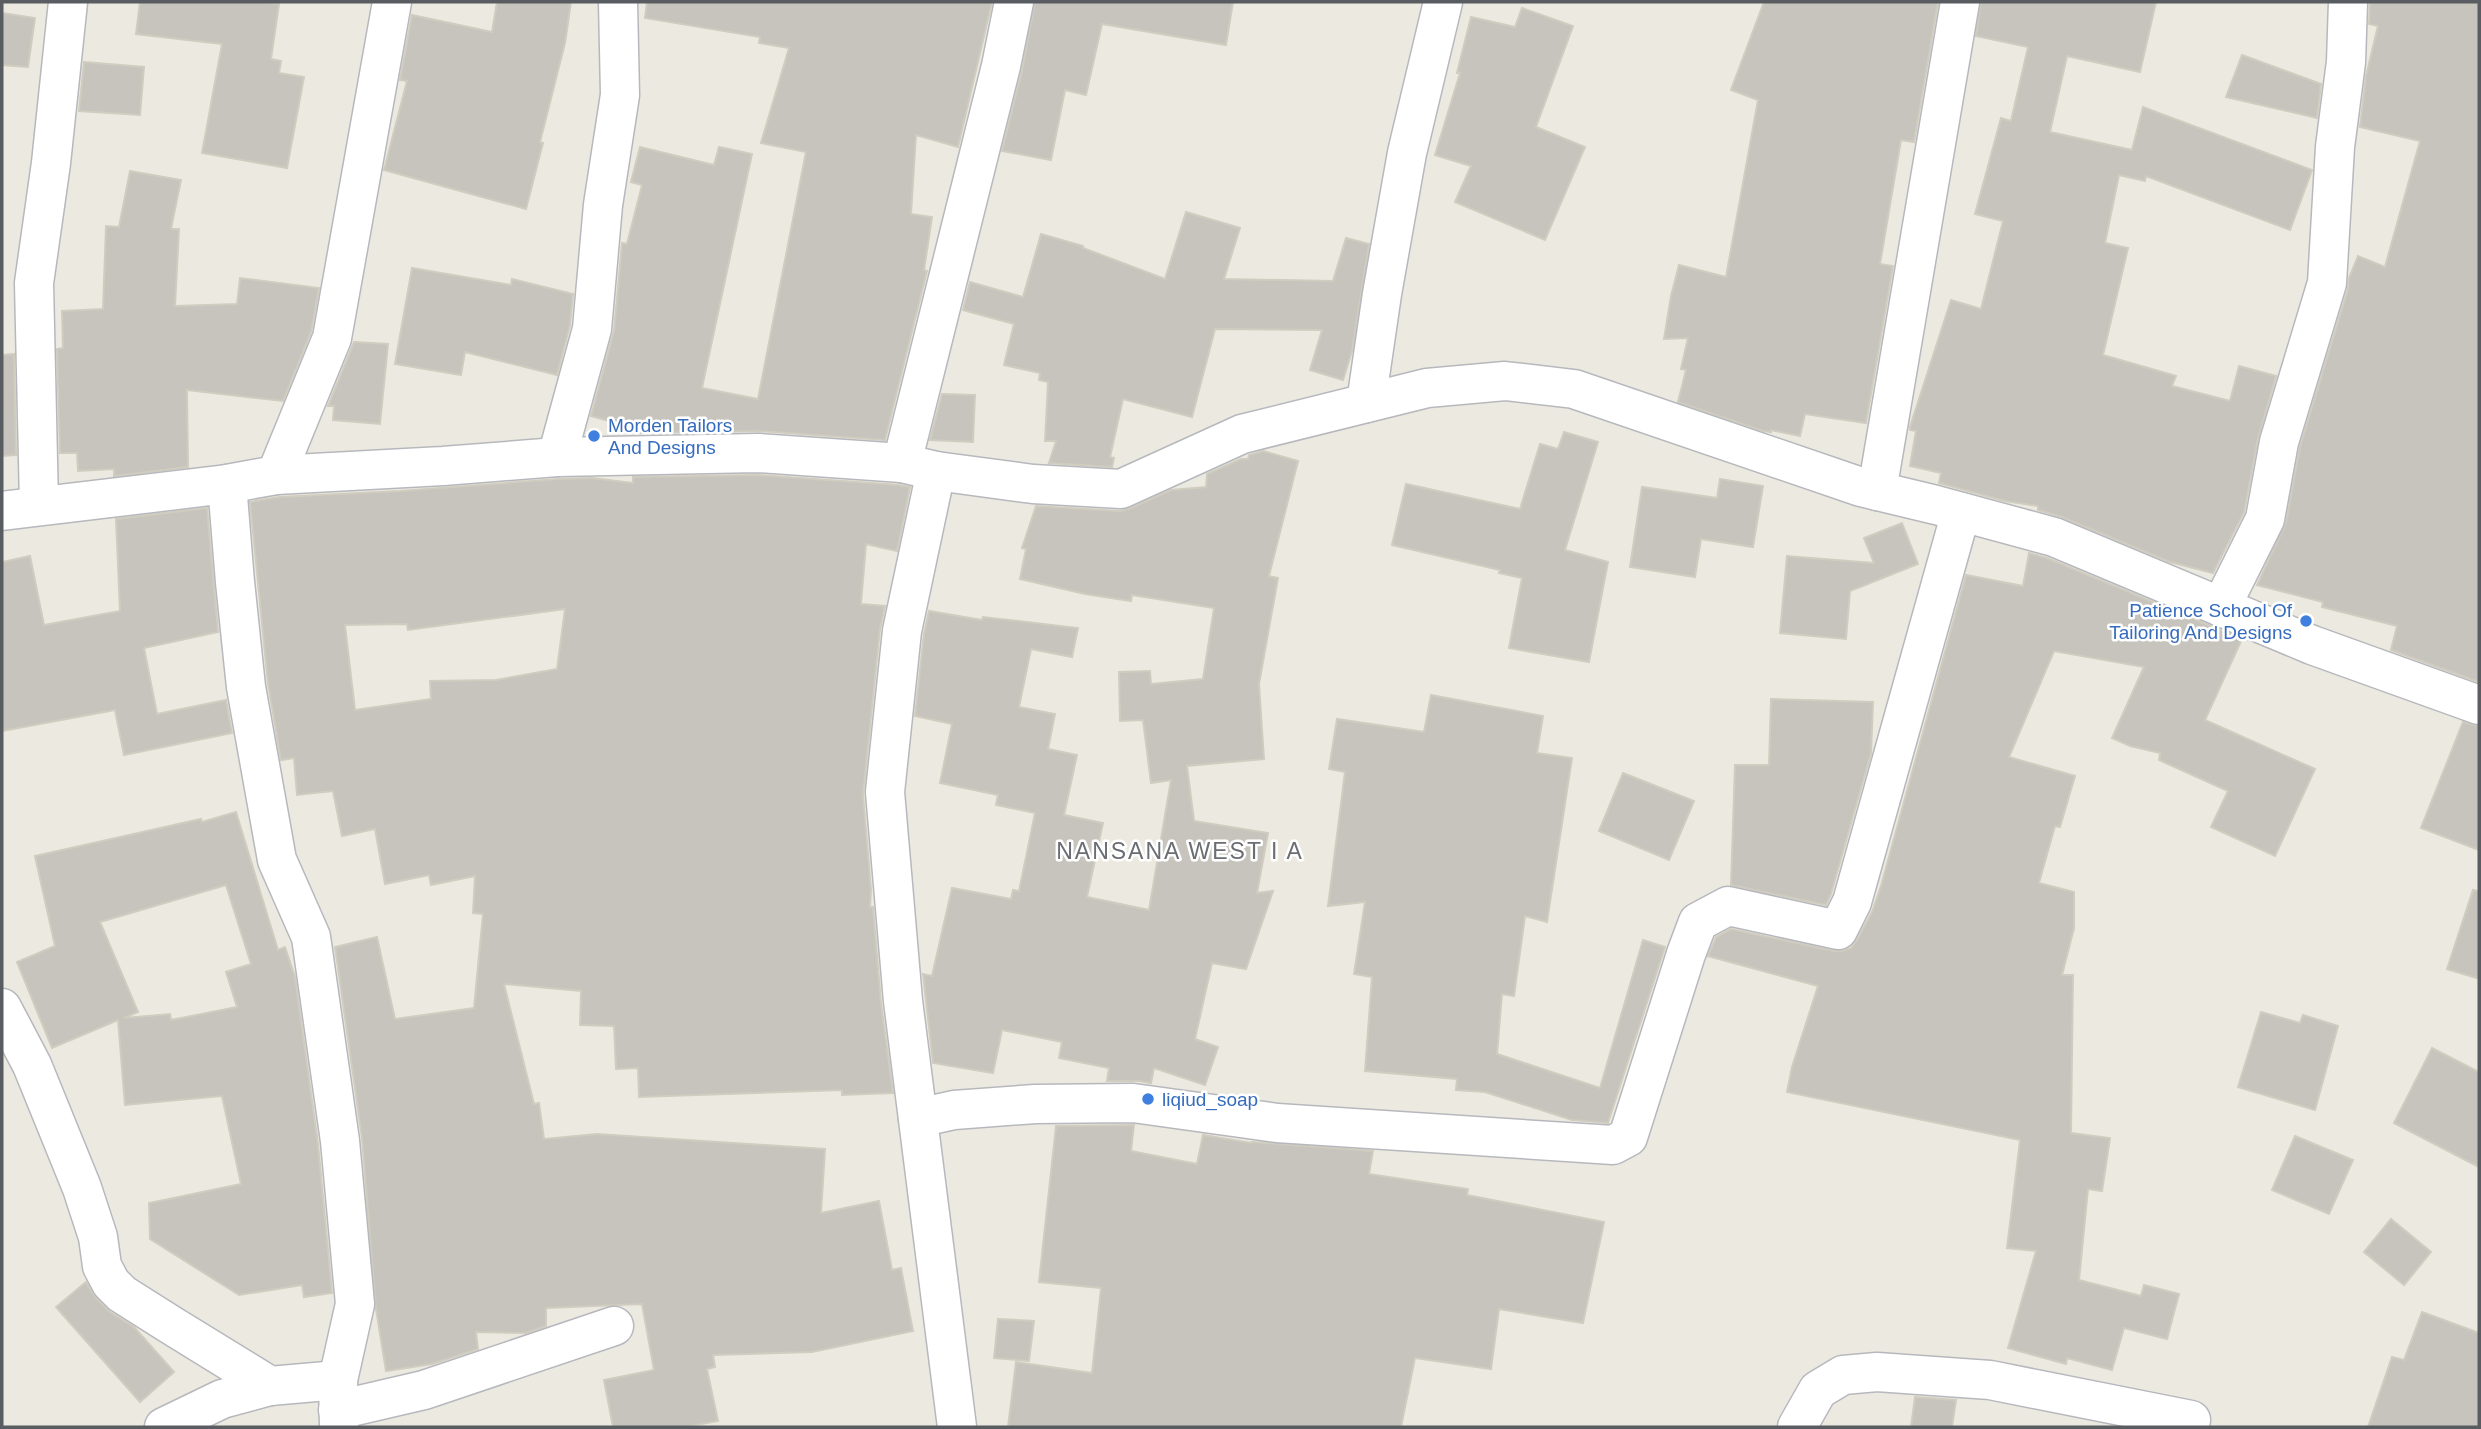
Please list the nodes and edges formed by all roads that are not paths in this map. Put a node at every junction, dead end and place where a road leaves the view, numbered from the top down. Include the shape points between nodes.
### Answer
1 (68, 2) edge
2 (392, 2) edge
3 (618, 2) edge
4 (1014, 2) edge
5 (1443, 2) edge
6 (1960, 2) edge
7 (2348, 2) edge
8 (1366, 403) junction
9 (557, 457) junction
10 (919, 467) junction
11 (276, 475) junction
12 (227, 484) junction
13 (1877, 491) junction
14 (39, 505) junction
15 (2, 511) edge
16 (1961, 512) junction
17 (2221, 607) junction
18 (2479, 705) edge
19 (2, 1008) edge
20 (918, 1118) junction
21 (614, 1326) dead end
22 (270, 1386) junction
23 (338, 1406) edge
24 (2191, 1420) dead end
25 (164, 1427) edge
26 (957, 1427) edge
27 (1797, 1427) edge

1 - 14 street via 34,283
2 - 11 street via 332,338
3 - 9 street via 620,94 603,205 592,329
4 - 10 street
5 - 8 street via 1407,153
6 - 13 street
7 - 17 street via 2327,282 2279,442 2265,519
8 - 10 street via 1242,434 1121,489 1033,484
8 - 13 street via 1427,388 1505,381 1574,390
9 - 10 street via 758,453
9 - 11 street
10 - 20 street via 885,792
11 - 12 street
12 - 14 street
12 - 23 street via 250,711 277,860 312,937 340,1141 355,1304
13 - 16 street
14 - 15 street
16 - 17 street via 2054,537
16 - 20 street via 1846,917 1838,930 1728,906 1699,922 1628,1138 1613,1145 1277,1123 1133,1103 1035,1104 954,1110
17 - 18 street
19 - 22 street via 32,1065 82,1188 102,1266 111,1283
20 - 26 street
21 - 23 street via 424,1390
22 - 23 street
22 - 25 street via 222,1399
24 - 27 street via 1990,1380 1877,1372 1843,1375 1818,1390

